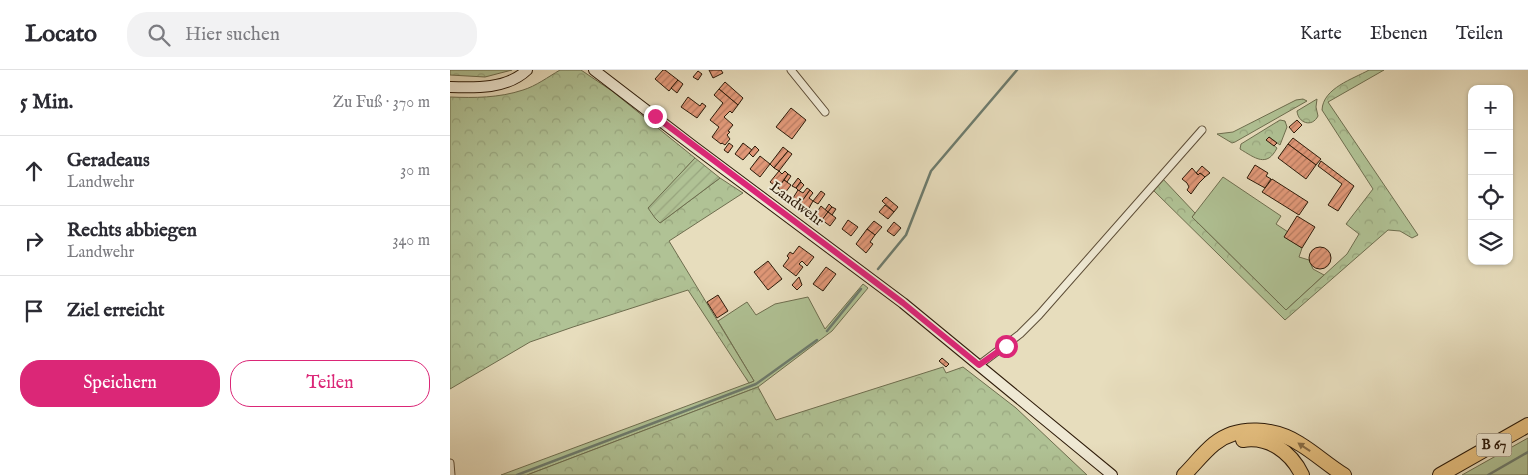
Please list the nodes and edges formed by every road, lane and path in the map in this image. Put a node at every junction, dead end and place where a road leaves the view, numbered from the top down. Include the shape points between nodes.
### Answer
1 (527, 70) edge
2 (594, 70) edge
3 (600, 70) edge
4 (791, 70) edge
5 (608, 80) junction
6 (450, 87) edge
7 (825, 112) dead end
8 (1202, 130) dead end
9 (979, 365) junction
10 (1528, 425) edge
11 (1528, 432) edge
12 (450, 463) edge
13 (1458, 470) edge
14 (451, 475) edge
15 (1112, 475) edge
16 (1184, 475) edge
17 (1194, 475) edge
18 (1302, 475) edge
19 (1344, 475) edge
20 (1433, 475) edge
21 (1440, 475) edge

1 - 6 main road via 506,83
2 - 5 main road, Landwehr
3 - 5 street
4 - 7 street
5 - 9 main road, Landwehr via 903,303
8 - 9 street via 1020,334
9 - 15 main road, Landwehr
10 - 13 highway, B 67
11 - 13 highway, B 67
12 - 14 street
13 - 20 highway
13 - 21 highway, B 67
19 -> 16 highway via 1300,444 1265,431 1237,433 1214,444
17 - 18 highway via 1220,447 1250,439 1264,441 1287,453

